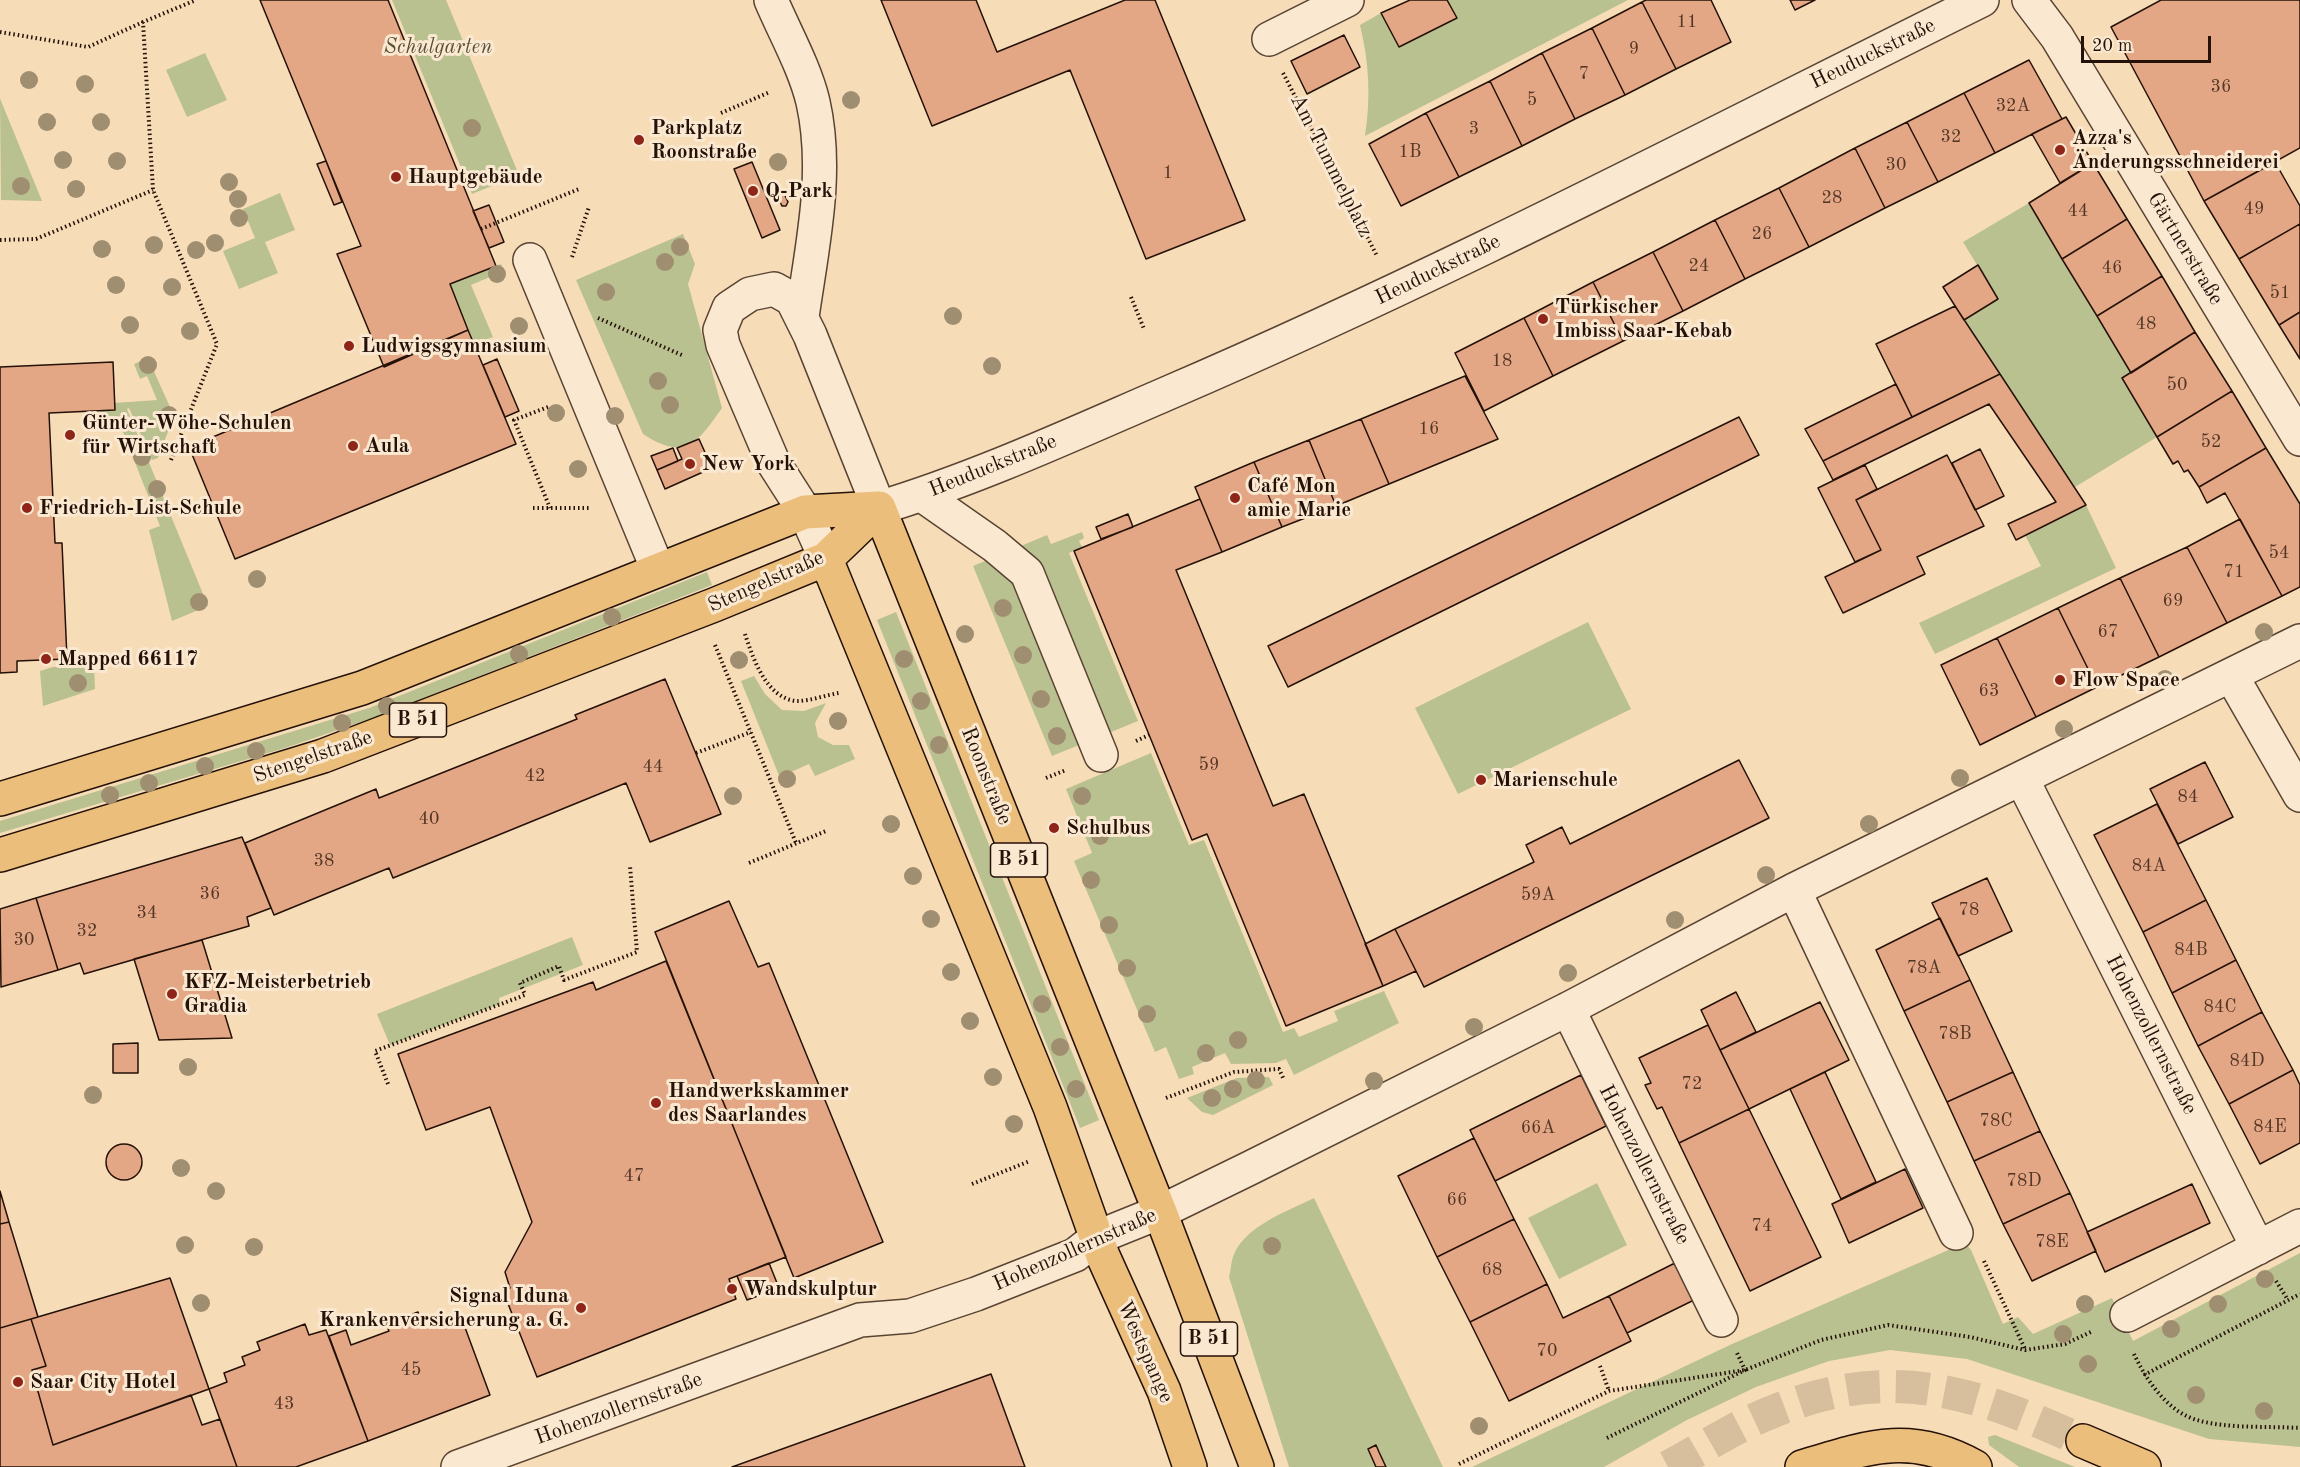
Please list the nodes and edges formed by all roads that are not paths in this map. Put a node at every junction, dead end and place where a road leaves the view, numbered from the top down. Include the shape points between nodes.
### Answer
1 (771, 0) edge
2 (1347, 0) edge
3 (1982, 0) edge
4 (2029, 0) edge
5 (1269, 39) road end
6 (530, 260) dead end
7 (802, 317) junction
8 (2300, 439) edge
9 (922, 495) junction
10 (879, 508) junction
11 (805, 512) junction
12 (826, 559) junction
13 (658, 570) junction
14 (2300, 641) edge
15 (2231, 675) junction
16 (1101, 755) dead end
17 (2022, 779) junction
18 (2300, 795) edge
19 (0, 799) edge
20 (0, 855) edge
21 (1794, 890) junction
22 (1568, 1010) junction
23 (1160, 1212) junction
24 (2300, 1226) edge
25 (1956, 1233) road end
26 (1098, 1238) junction
27 (2258, 1248) junction
28 (2122, 1317) road end
29 (1721, 1320) dead end
30 (2083, 1441) tunnel mouth
31 (458, 1467) edge
32 (1190, 1467) edge
33 (1257, 1467) edge
34 (1802, 1467) edge
35 (1975, 1467) edge
36 (2144, 1467) edge

1 - 7 street via 813,102 819,155 819,206
2 - 5 street
3 - 9 street, Heuduckstraße via 1395,292 1138,406
4 - 8 street, Gärtnerstraße via 2057,37
6 - 13 street
7 - 10 street
7 - 11 street via 792,299 774,289 750,294 729,308 720,330 728,361 773,462
9 - 10 street, Heuduckstraße
9 - 16 street via 1027,573
10 - 11 main road, B 51
10 - 12 main road, Stengelstraße / B 51
10 - 23 main road, Roonstraße / B 51
11 - 12 street
11 - 13 main road, B 51
12 - 20 main road, Stengelstraße / B 51 via 323,756
12 - 26 main road, B 51 via 1050,1107
13 - 19 main road, B 51 via 362,688
14 - 15 street, Hohenzollernstraße
15 - 17 street, Hohenzollernstraße
15 - 18 street
17 - 21 street, Hohenzollernstraße
17 - 27 street, Hohenzollernstraße
21 - 22 street, Hohenzollernstraße
21 - 25 street
22 - 23 street, Hohenzollernstraße
22 - 29 street, Hohenzollernstraße
23 - 26 street, Hohenzollernstraße
23 - 33 main road, B 51
24 - 27 street
26 - 31 street, Hohenzollernstraße via 1075,1255 976,1294 910,1316 860,1320
26 - 32 main road, Westspange / B 51 via 1164,1391
27 - 28 street
30 - 36 main road
34 - 35 main road via 1871,1446 1918,1446 1955,1455

